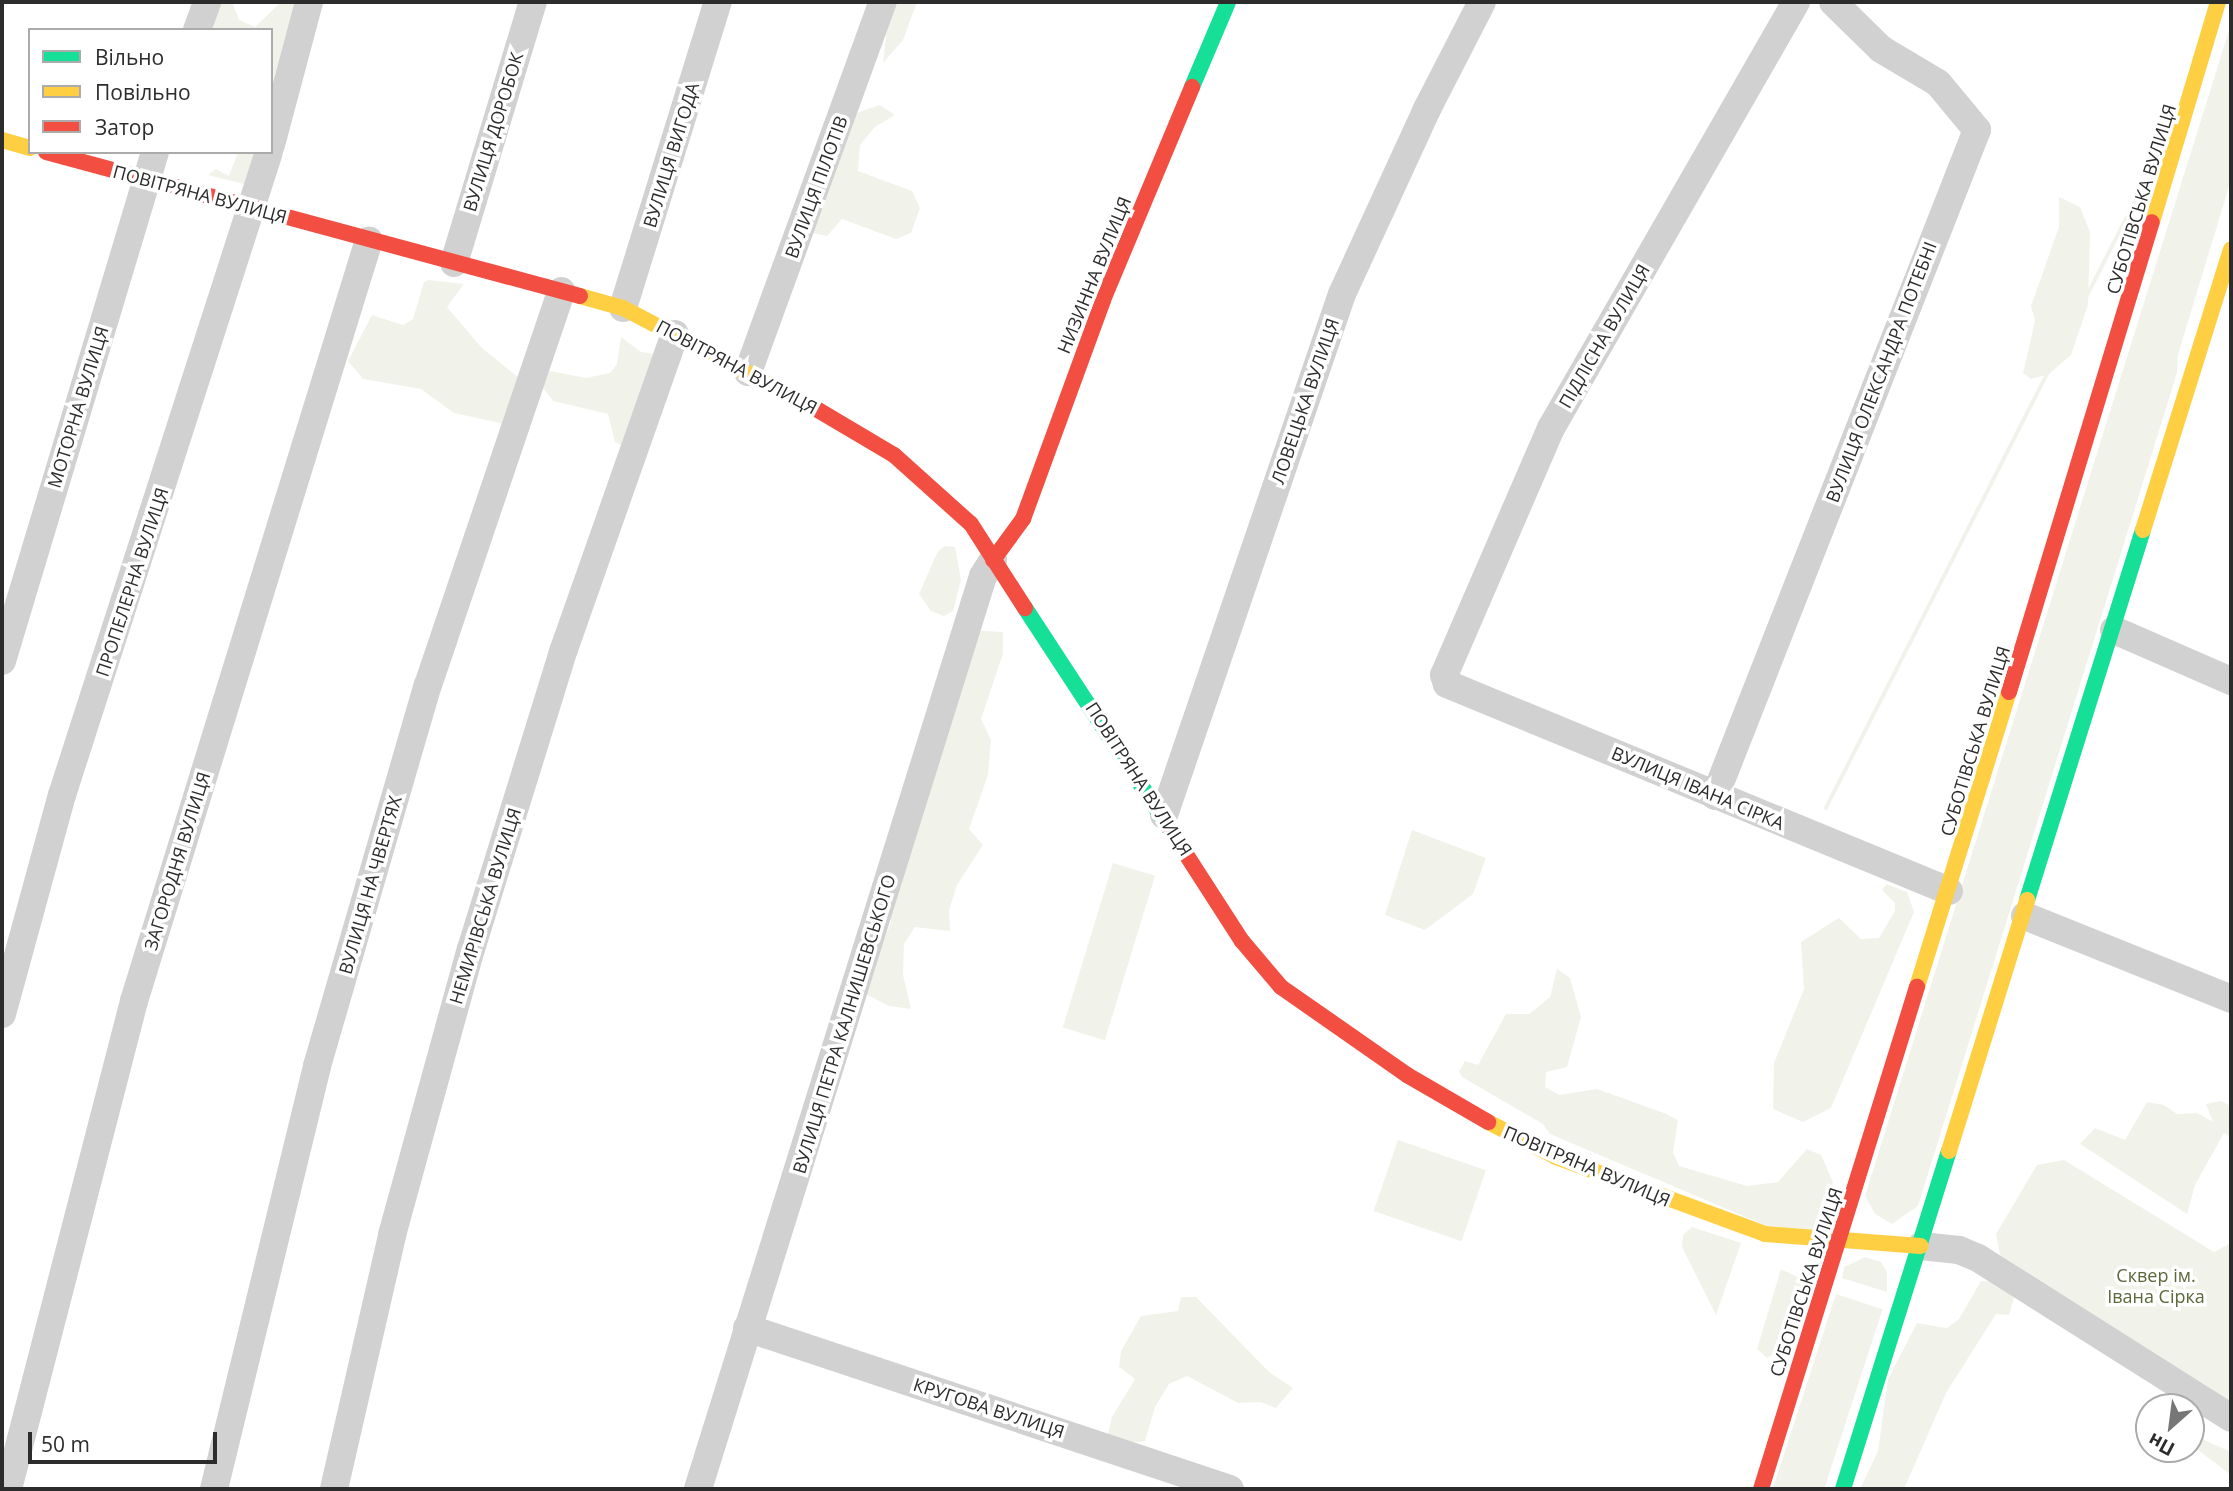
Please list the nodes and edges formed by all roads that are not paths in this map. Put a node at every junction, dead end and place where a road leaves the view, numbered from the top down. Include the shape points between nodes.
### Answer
1 (207, 2) edge
2 (309, 2) edge
3 (533, 2) edge
4 (718, 2) edge
5 (883, 2) edge
6 (1228, 2) edge
7 (1482, 2) edge
8 (1796, 2) edge
9 (1833, 2) edge
10 (2218, 2) edge
11 (198, 28) edge
12 (273, 137) edge
13 (2, 140) edge
14 (28, 147) edge
15 (53, 154) edge
16 (154, 154) edge
17 (268, 154) edge
18 (145, 180) junction
19 (255, 208) junction
20 (369, 240) junction
21 (454, 263) junction
22 (2229, 264) edge
23 (561, 292) junction
24 (623, 308) junction
25 (675, 334) junction
26 (748, 372) junction
27 (993, 560) junction
28 (2114, 630) junction
29 (2, 661) edge
30 (2231, 681) edge
31 (1447, 684) joint
32 (1715, 796) junction
33 (1164, 815) junction
34 (1949, 891) junction
35 (2025, 916) junction
36 (2231, 999) edge
37 (2, 1014) edge
38 (1838, 1240) junction
39 (1922, 1246) junction
40 (747, 1328) junction
41 (2231, 1418) edge
42 (8, 1489) edge
43 (214, 1489) edge
44 (334, 1489) edge
45 (698, 1489) edge
46 (1230, 1489) edge
47 (1761, 1489) edge
48 (1843, 1489) edge

1 - 11 street
2 - 12 street
3 - 21 street, ВУЛИЦЯ ДОРОБОК
4 - 24 street, ВУЛИЦЯ ВИГОДА
5 - 26 street, ВУЛИЦЯ ПІЛОТІВ
6 - 27 street, НИЗИННА ВУЛИЦЯ via 1102,300 1023,519
7 - 33 street, ЛОВЕЦЬКА ВУЛИЦЯ via 1342,294
8 - 31 street, ПІДЛІСНА ВУЛИЦЯ via 1551,428 1444,676
9 - 32 street, ВУЛИЦЯ ОЛЕКСАНДРА ПОТЕБНІ via 1881,49 1938,83 1976,130
10 - 34 street, СУБОТІВСЬКА ВУЛИЦЯ via 2184,128
13 - 14 street
15 - 18 street, ПОВІТРЯНА ВУЛИЦЯ
16 - 18 street, МОТОРНА ВУЛИЦЯ
17 - 19 street, ПРОПЕЛЕРНА ВУЛИЦЯ
18 - 19 street, ПОВІТРЯНА ВУЛИЦЯ
18 - 29 street, МОТОРНА ВУЛИЦЯ
19 - 20 street, ПОВІТРЯНА ВУЛИЦЯ
19 - 37 street, ПРОПЕЛЕРНА ВУЛИЦЯ via 62,795
20 - 21 street, ПОВІТРЯНА ВУЛИЦЯ
20 - 42 street, ЗАГОРОДНЯ ВУЛИЦЯ via 134,1001
21 - 23 street, ПОВІТРЯНА ВУЛИЦЯ
22 - 28 street
23 - 24 street, ПОВІТРЯНА ВУЛИЦЯ
23 - 43 street, ВУЛИЦЯ НА ЧВЕРТЯХ via 420,711 317,1066
24 - 25 street, ПОВІТРЯНА ВУЛИЦЯ
25 - 26 street, ПОВІТРЯНА ВУЛИЦЯ
25 - 44 street, НЕМИРІВСЬКА ВУЛИЦЯ via 564,649 471,949 392,1235
26 - 27 street, ПОВІТРЯНА ВУЛИЦЯ via 894,455 971,524
27 - 33 street, ПОВІТРЯНА ВУЛИЦЯ
27 - 40 street, ВУЛИЦЯ ПЕТРА КАЛНИШЕВСЬКОГО via 983,576
28 - 30 street
28 - 35 street
31 - 32 street, ВУЛИЦЯ ІВАНА СІРКА
32 - 34 street, ВУЛИЦЯ ІВАНА СІРКА
33 - 38 street, ПОВІТРЯНА ВУЛИЦЯ via 1263,969 1281,987 1407,1075 1521,1142 1644,1192 1765,1234
34 - 38 street, СУБОТІВСЬКА ВУЛИЦЯ
35 - 36 street
35 - 39 street
38 - 39 street, ПОВІТРЯНА ВУЛИЦЯ
38 - 47 street, СУБОТІВСЬКА ВУЛИЦЯ
39 - 41 street, ПОВІТРЯНА ВУЛИЦЯ via 1959,1250 1978,1258
39 - 48 street
40 - 45 street, ВУЛИЦЯ ПЕТРА КАЛНИШЕВСЬКОГО
40 - 46 street, КРУГОВА ВУЛИЦЯ

